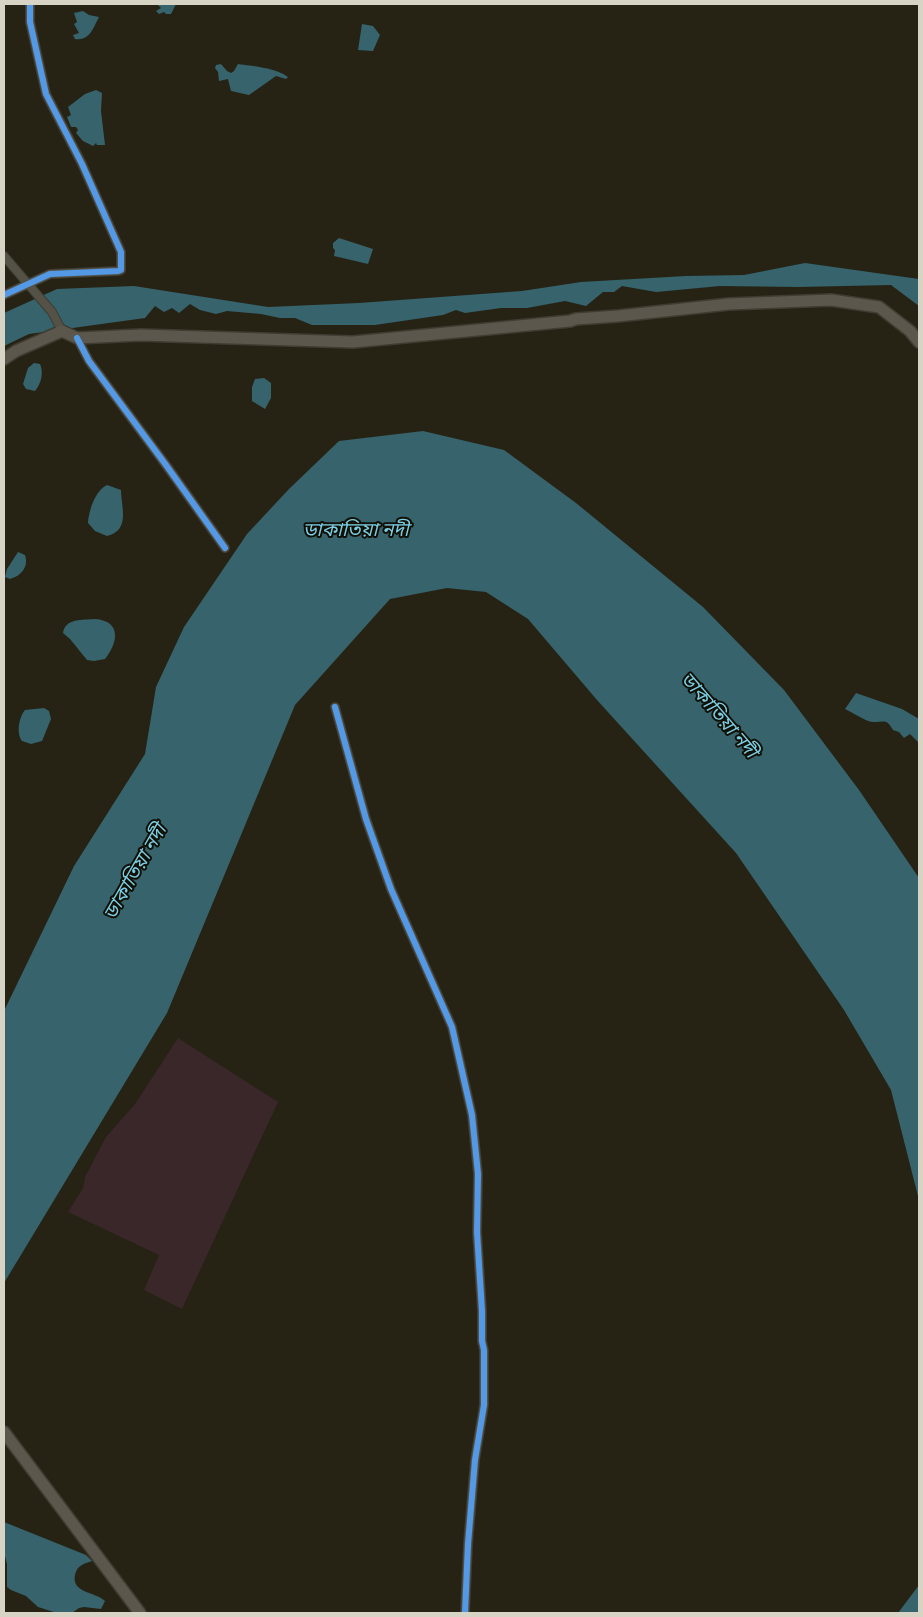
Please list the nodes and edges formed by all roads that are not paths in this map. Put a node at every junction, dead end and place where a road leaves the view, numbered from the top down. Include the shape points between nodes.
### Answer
1 (30, 4) edge
2 (4, 256) edge
3 (28, 283) junction
4 (4, 295) edge
5 (62, 332) junction
6 (77, 338) junction
7 (919, 342) edge
8 (4, 359) edge
9 (225, 548) dead end
10 (335, 707) dead end
11 (4, 1432) edge
12 (140, 1613) edge
13 (465, 1613) edge

1 - 3 street via 30,22 46,94 82,164 121,252 121,270 50,274
2 - 3 street
3 - 4 street
3 - 5 street via 52,312
5 - 6 main road
5 - 8 main road
6 - 7 main road via 141,336 353,342 730,304 831,300 879,307
6 - 9 street via 89,361
10 - 13 street via 366,819 391,889 452,1027 472,1115 478,1174 477,1232 484,1405 475,1460
11 - 12 main road

